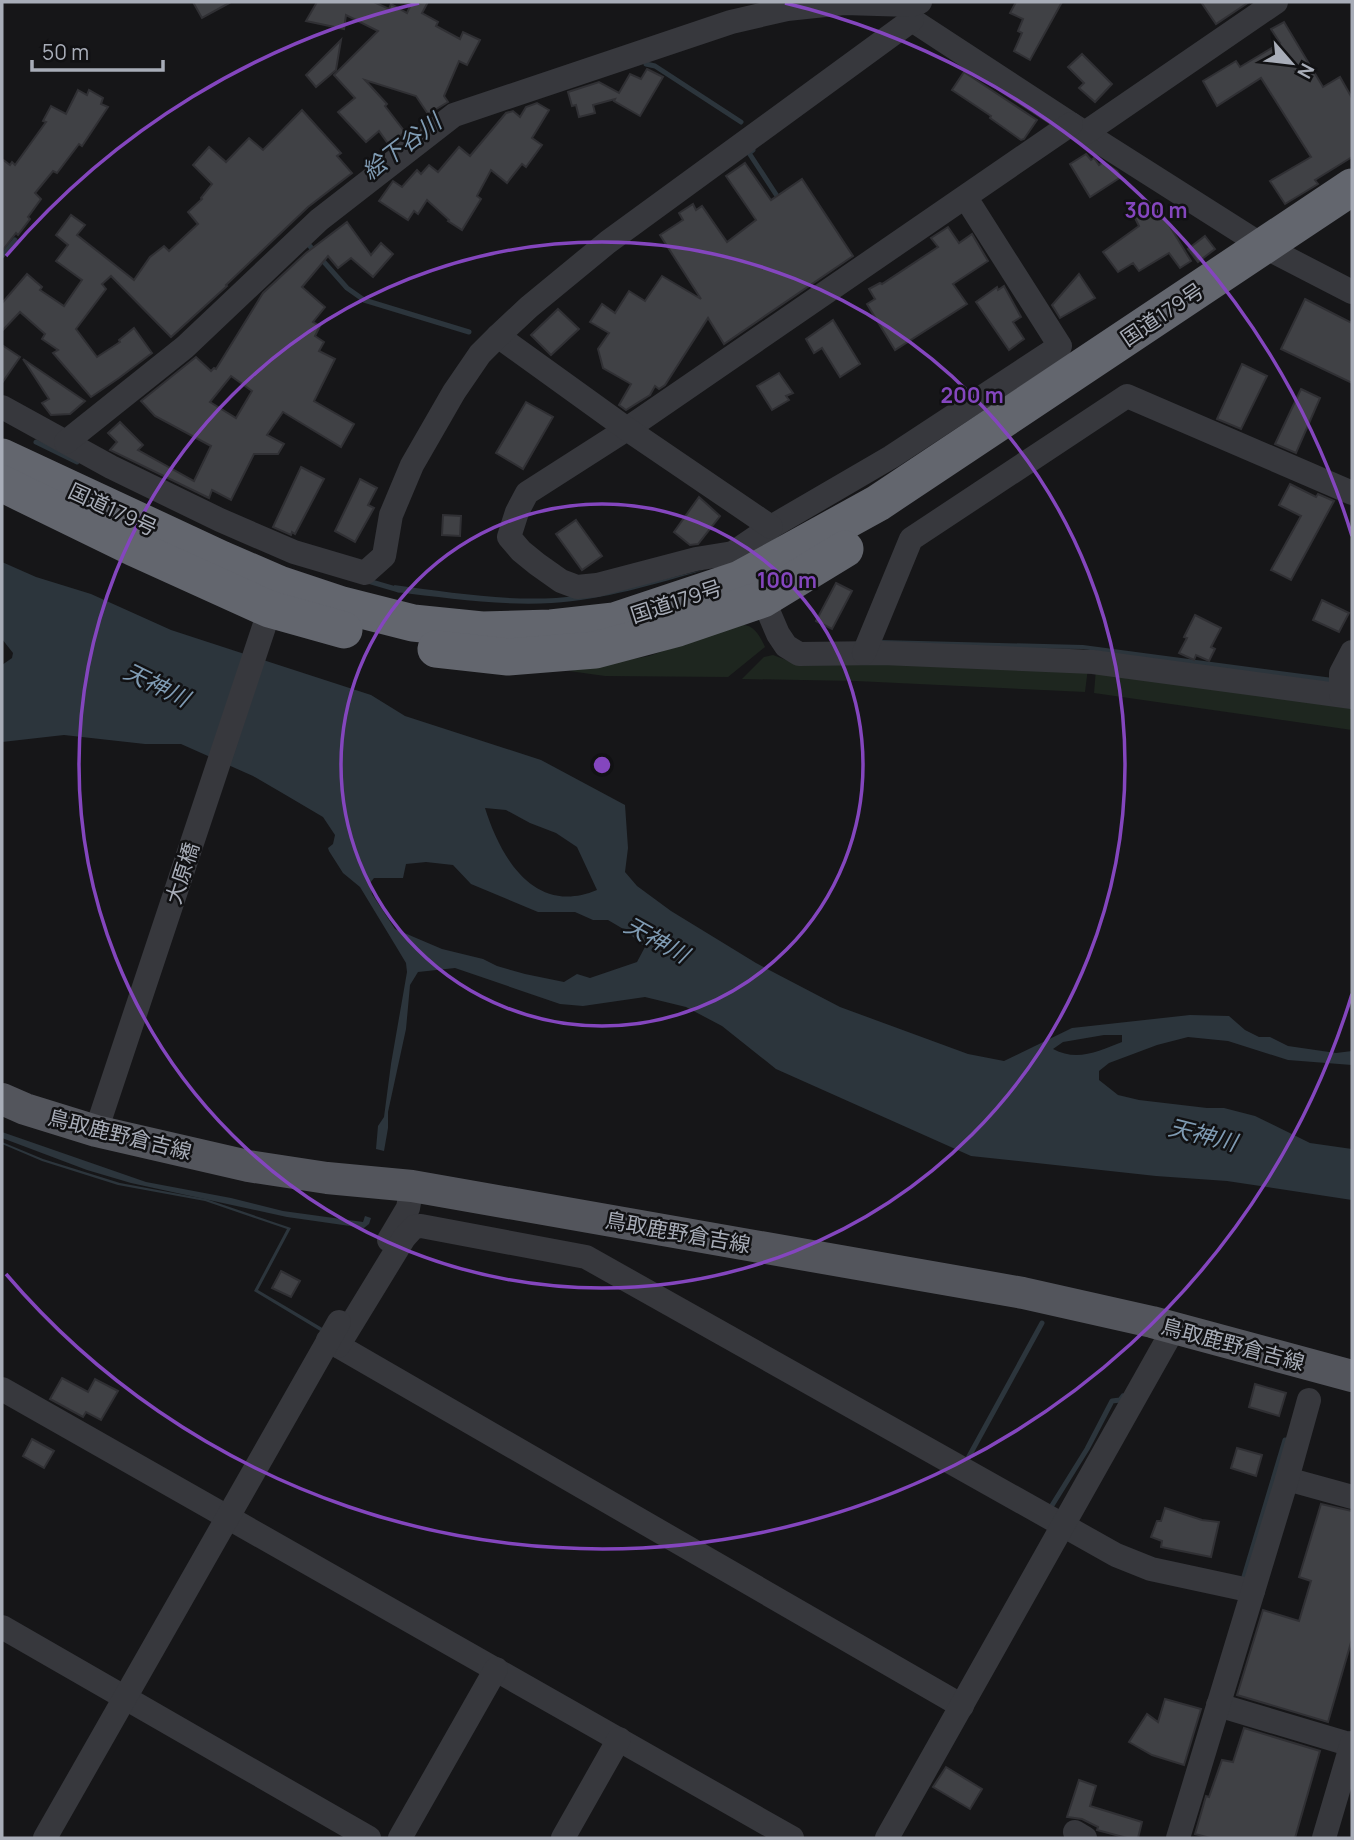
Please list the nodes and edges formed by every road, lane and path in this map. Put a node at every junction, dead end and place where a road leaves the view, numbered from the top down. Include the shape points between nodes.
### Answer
1 (1276, 2) edge
2 (914, 9) edge
3 (1078, 128) junction
4 (1352, 187) edge
5 (966, 198) junction
6 (1352, 217) edge
7 (1275, 253) junction
8 (1352, 292) edge
9 (498, 336) junction
10 (2, 407) edge
11 (627, 429) junction
12 (66, 442) junction
13 (2, 457) edge
14 (2, 484) edge
15 (1352, 493) edge
16 (771, 527) junction
17 (274, 597) junction
18 (763, 599) junction
19 (1352, 652) edge
20 (864, 653) junction
21 (1346, 695) edge
22 (2, 1099) edge
23 (96, 1132) junction
24 (412, 1186) junction
25 (1174, 1328) junction
26 (333, 1343) junction
27 (1352, 1376) edge
28 (2, 1389) edge
29 (1309, 1400) dead end
30 (1287, 1479) junction
31 (1352, 1497) edge
32 (227, 1517) junction
33 (1064, 1525) junction
34 (1253, 1591) junction
35 (2, 1627) edge
36 (496, 1669) junction
37 (126, 1697) junction
38 (1218, 1705) junction
39 (962, 1706) junction
40 (619, 1739) junction
41 (1352, 1744) edge
42 (45, 1838) edge
43 (369, 1838) edge
44 (400, 1838) edge
45 (563, 1838) edge
46 (792, 1838) edge
47 (887, 1838) edge
48 (1178, 1838) edge
49 (1324, 1838) edge

1 - 3 street
2 - 3 street
2 - 9 street via 608,242
2 - 12 street via 845,3 787,9 731,22 454,115 319,220 185,347
3 - 5 street
3 - 7 street
4 - 7 highway, 国道179号
5 - 11 street
5 - 16 street via 1060,346 891,457
6 - 7 highway, 国道179号
7 - 8 street
7 - 17 highway, 国道179号 via 878,503 740,579 681,600 614,621 482,629 413,623 342,605
7 - 18 highway, 国道179号 via 958,480
9 - 11 street
9 - 12 street via 454,392 412,465 391,515 384,556 365,573 293,552
10 - 12 street
11 - 16 street
11 - 16 street via 527,493 517,512 509,537 520,551 561,581 577,587 597,585 733,553
13 - 17 highway, 国道179号
14 - 17 highway, 国道179号 via 122,543
15 - 20 street via 1127,396 911,539
17 - 18 highway, 国道179号 via 374,639 508,657 595,650
17 - 23 street, 大原橋
18 - 20 street via 778,634 799,654
19 - 21 street via 1341,673
20 - 21 street via 1093,662
22 - 23 main road, 鳥取鹿野倉吉線
23 - 24 main road, 鳥取鹿野倉吉線 via 248,1166
24 - 25 main road, 鳥取鹿野倉吉線 via 948,1279
24 - 26 street via 408,1208
25 - 27 main road, 鳥取鹿野倉吉線
25 - 33 street
26 - 32 street
26 - 33 street via 414,1227 586,1257
26 - 39 street
28 - 32 street
29 - 30 street
30 - 31 street
30 - 34 street
32 - 36 street
32 - 37 street
33 - 34 street via 1151,1569
33 - 39 street
34 - 38 street
35 - 37 street
36 - 40 street
36 - 44 street
37 - 42 street
37 - 43 street
38 - 41 street
38 - 48 street
39 - 47 street
40 - 45 street
40 - 46 street
41 - 49 street

